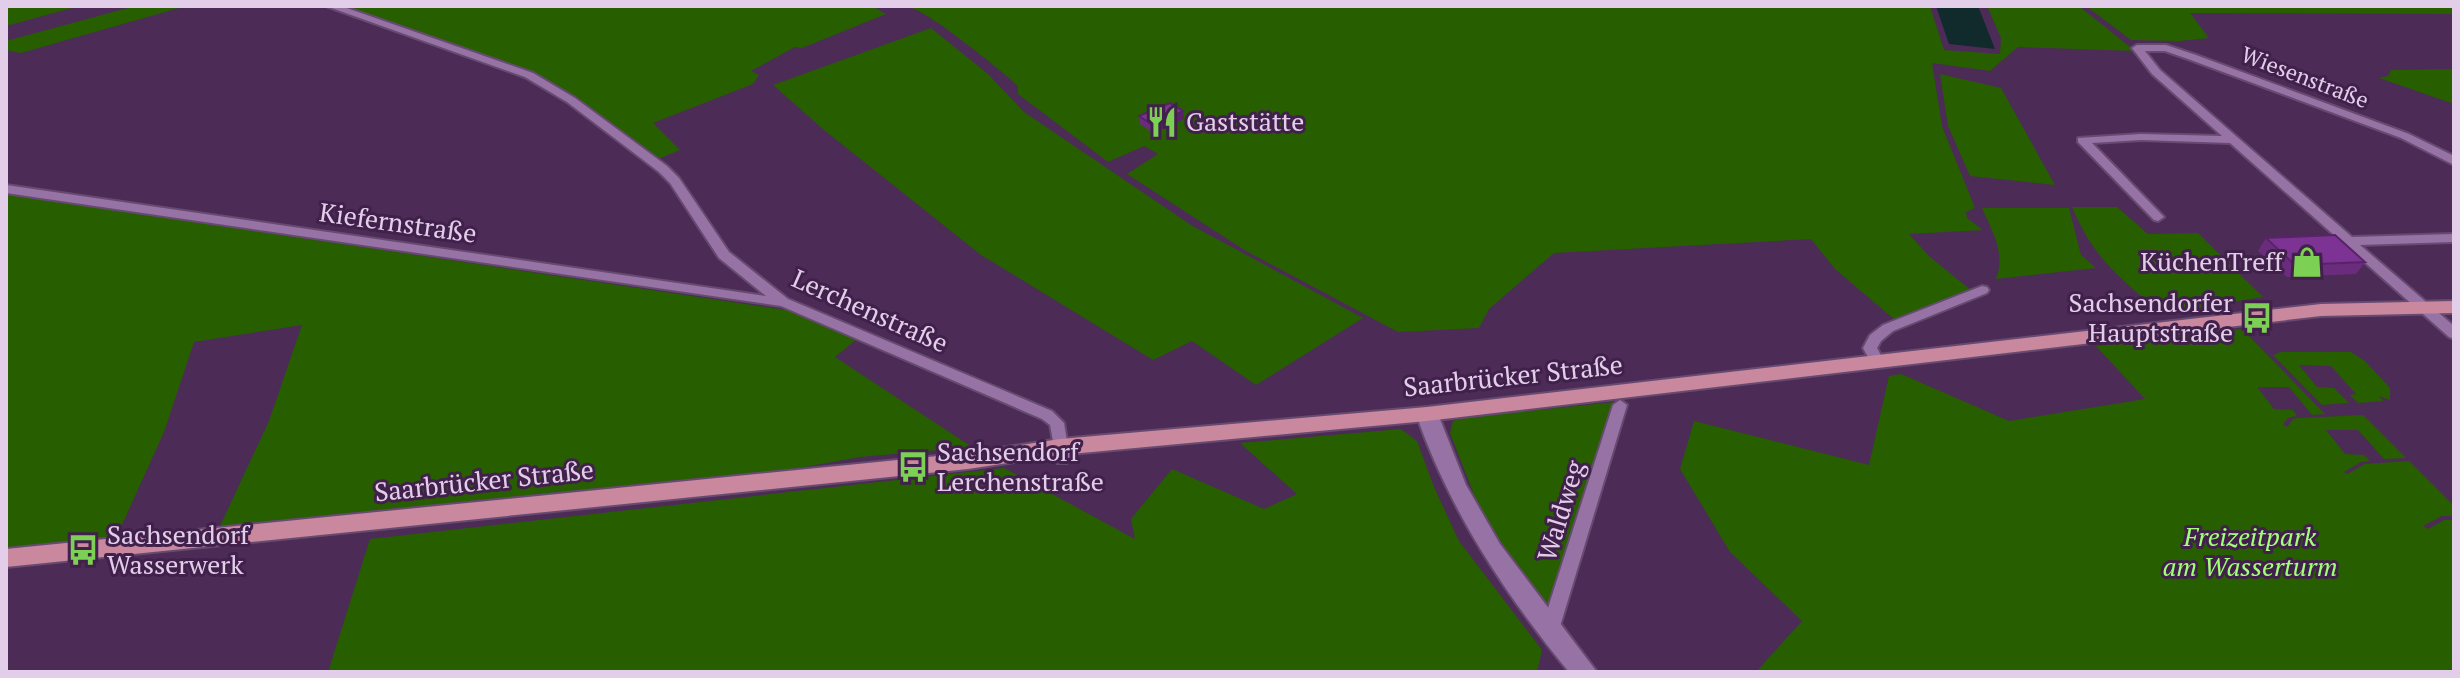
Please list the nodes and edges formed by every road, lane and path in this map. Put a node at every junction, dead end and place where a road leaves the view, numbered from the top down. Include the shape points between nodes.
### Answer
1 (331, 6) edge
2 (2231, 140) junction
3 (2454, 161) edge
4 (6, 189) edge
5 (2158, 217) dead end
6 (2454, 238) edge
7 (2348, 241) junction
8 (1982, 290) dead end
9 (783, 302) junction
10 (2422, 306) junction
11 (2454, 307) edge
12 (2454, 334) edge
13 (1878, 363) junction
14 (1620, 405) dead end
15 (1427, 414) junction
16 (1061, 453) junction
17 (6, 558) edge
18 (1549, 633) junction
19 (1584, 672) edge

1 - 9 street, Lerchenstraße via 529,75 571,100 663,169 730,262
2 - 3 street, Wiesenstraße via 2137,48 2166,48 2235,72 2405,136
2 - 5 street via 2082,140
2 - 7 street
4 - 9 street, Kiefernstraße
6 - 7 street
7 - 10 street
8 - 13 street via 1881,332 1870,348
9 - 16 street, Lerchenstraße via 1047,415 1057,423
10 - 11 main road, Saarbrücker Straße
10 - 12 street
10 - 13 main road, Saarbrücker Straße via 2321,310
13 - 15 main road, Saarbrücker Straße
14 - 18 street, Waldweg
15 - 16 main road, Saarbrücker Straße via 1153,440 1118,451
15 - 18 main road via 1465,507 1498,564
16 - 17 main road, Saarbrücker Straße via 1002,463 968,461
18 - 19 main road

